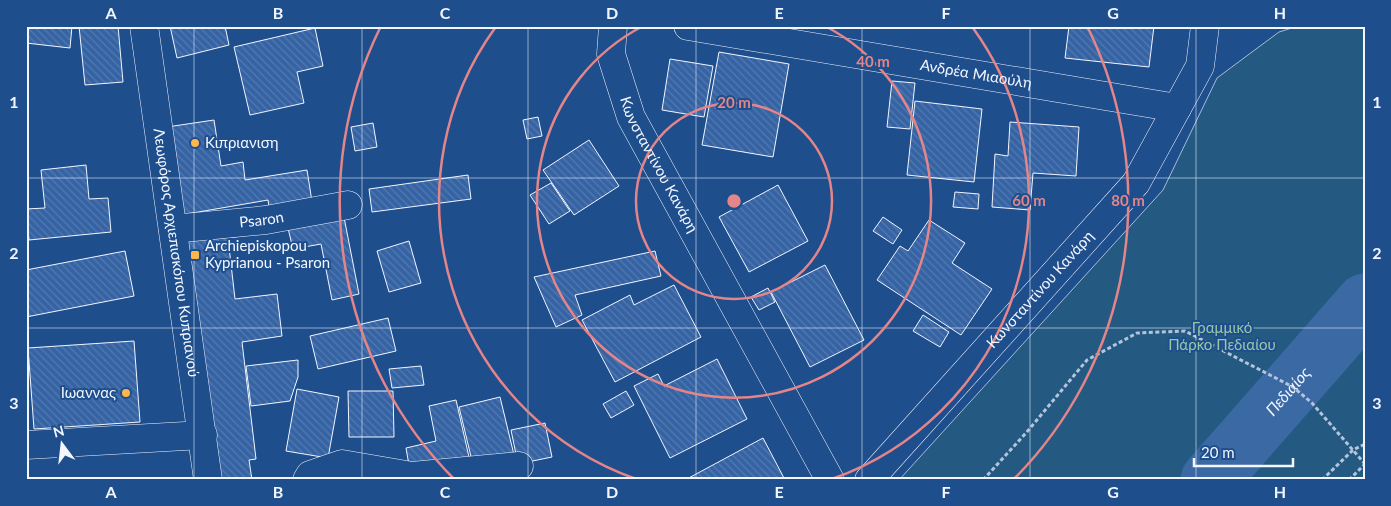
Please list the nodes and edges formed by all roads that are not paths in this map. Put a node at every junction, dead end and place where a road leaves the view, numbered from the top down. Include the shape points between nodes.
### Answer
1 (144, 26) edge
2 (613, 26) edge
3 (688, 26) edge
4 (1205, 26) edge
5 (1177, 108) junction
6 (348, 205) dead end
7 (173, 229) junction
8 (203, 435) junction
9 (26, 445) edge
10 (519, 466) dead end
11 (208, 480) edge
12 (307, 480) edge
13 (830, 480) edge
14 (869, 480) edge

1 - 7 street, Λεωφόρος Αρχιεπισκόπου Κυπριανού
2 - 13 street, Κωνσταντίνου Κανάρη via 612,54 631,117
3 - 5 street, Ανδρέα Μιαούλη
4 - 5 street, Κωνσταντίνου Κανάρη via 1200,66
5 - 14 street, Κωνσταντίνου Κανάρη via 1136,183
6 - 7 street, Psaron via 266,220
7 - 8 street, Λεωφόρος Αρχιεπισκόπου Κυπριανού
8 - 9 street
8 - 11 street, Λεωφόρος Αρχιεπισκόπου Κυπριανού
10 - 12 street via 412,476 342,464 310,475

